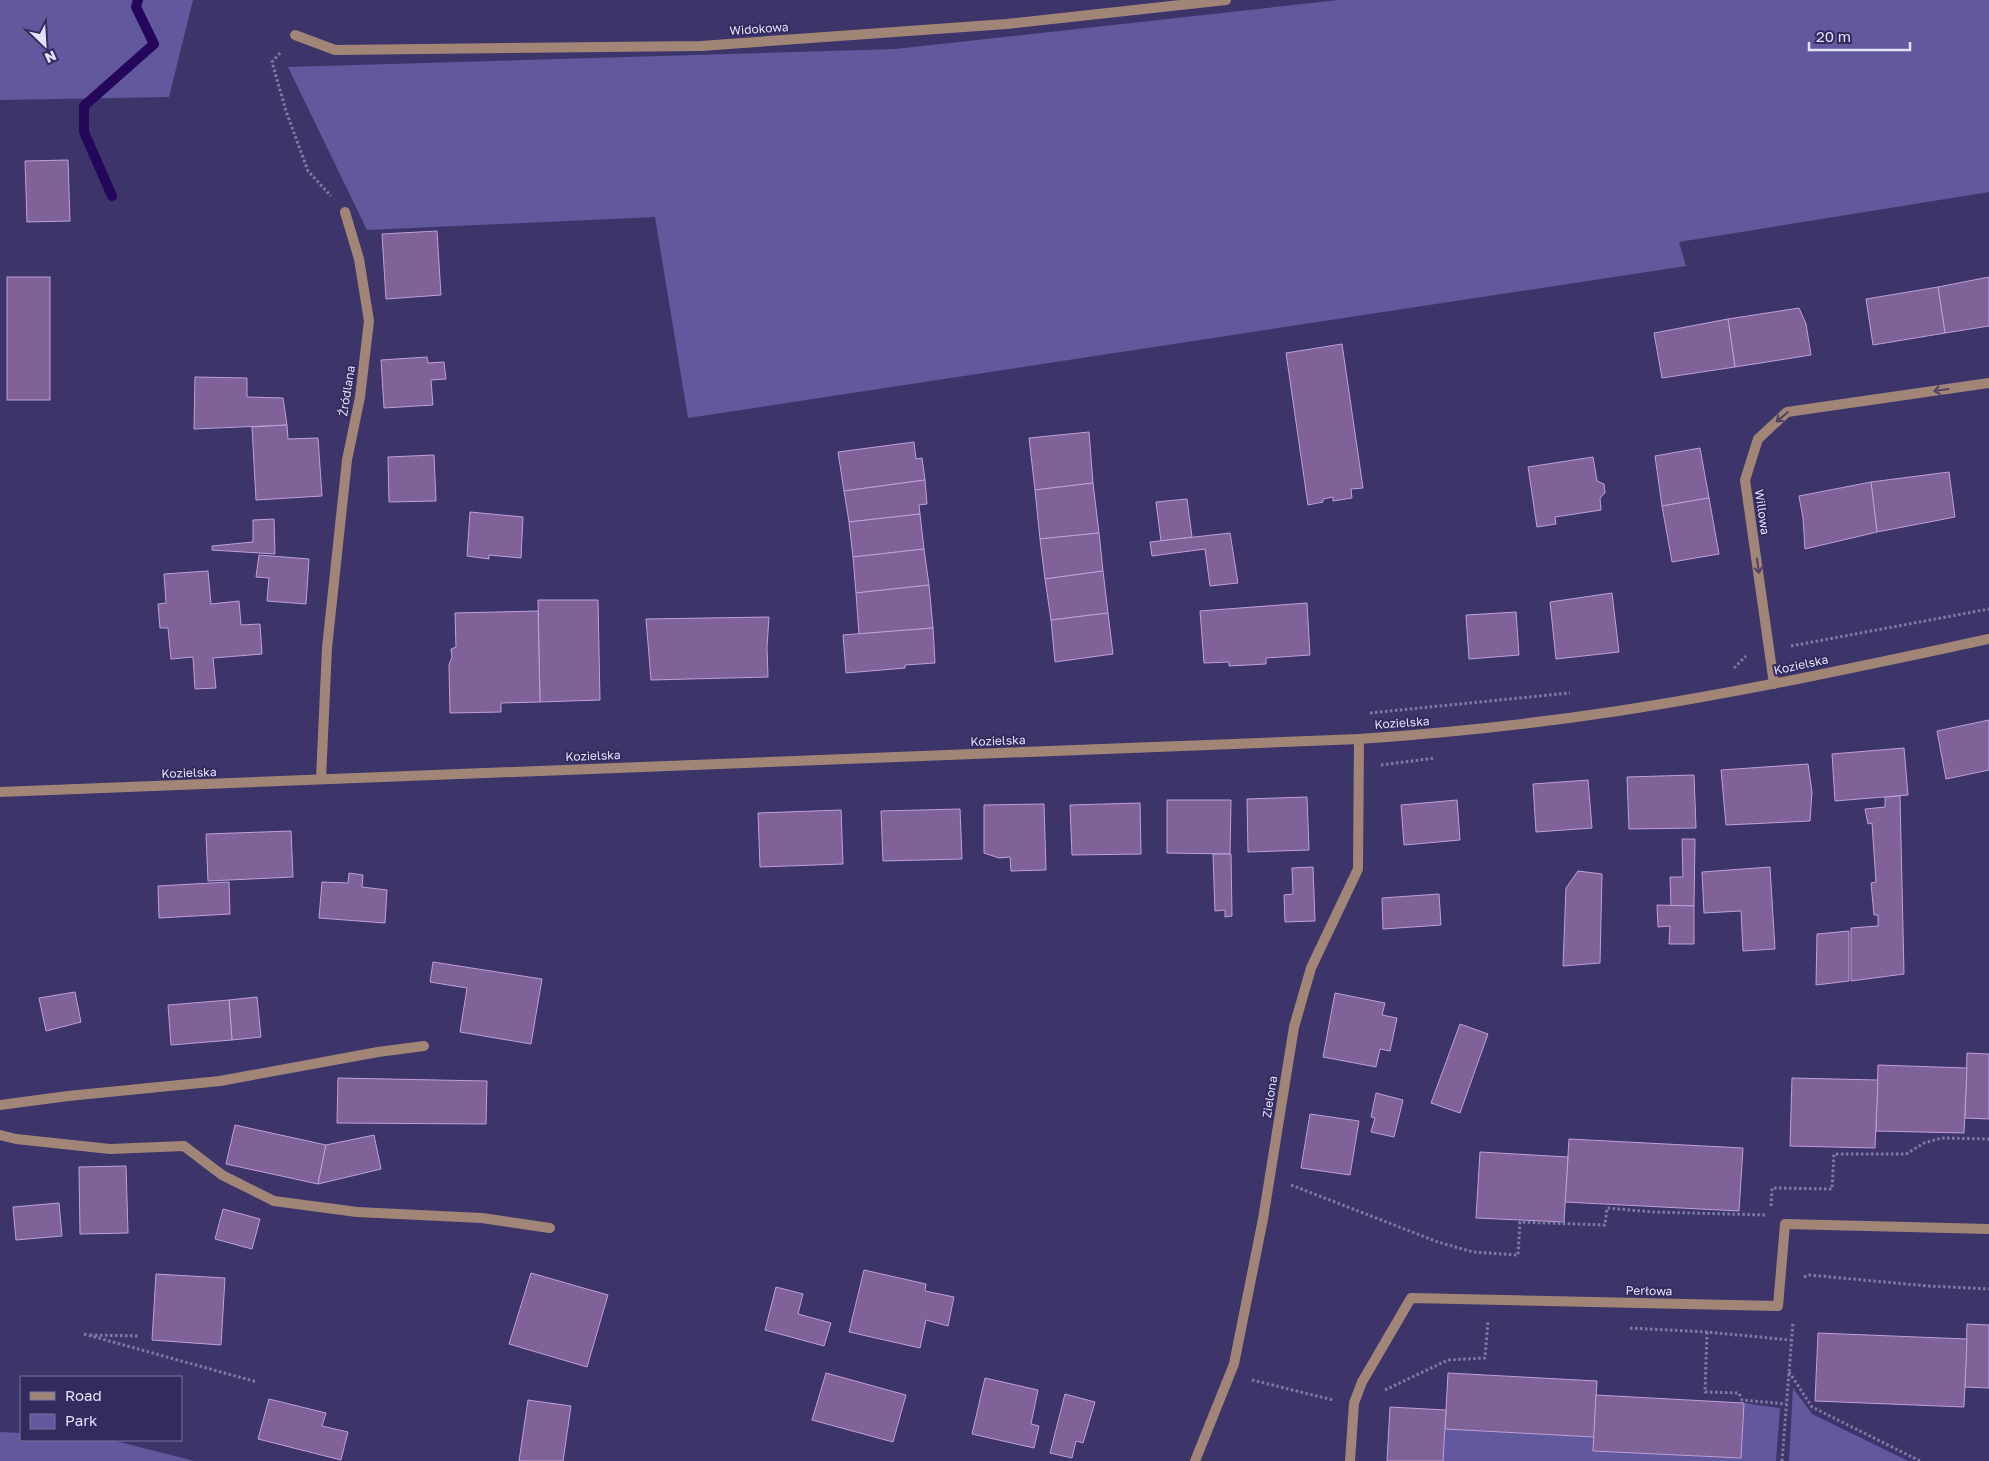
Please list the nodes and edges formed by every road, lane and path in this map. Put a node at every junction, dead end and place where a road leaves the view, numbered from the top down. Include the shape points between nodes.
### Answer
1 (1226, 0) edge
2 (295, 35) joint
3 (345, 212) joint
4 (1989, 383) edge
5 (1989, 609) edge
6 (1989, 639) edge
7 (1770, 649) junction
8 (1725, 669) dead end
9 (1774, 684) junction
10 (1577, 692) dead end
11 (1369, 713) dead end
12 (1359, 739) junction
13 (322, 779) junction
14 (0, 792) edge
15 (424, 1046) dead end
16 (0, 1105) edge
17 (0, 1135) edge
18 (1989, 1139) edge
19 (1288, 1184) dead end
20 (550, 1228) dead end
21 (1989, 1229) edge
22 (1798, 1281) dead end
23 (1989, 1289) edge
24 (1794, 1314) dead end
25 (1488, 1319) dead end
26 (140, 1336) dead end
27 (1791, 1340) junction
28 (1788, 1372) junction
29 (1244, 1378) dead end
30 (258, 1382) dead end
31 (1399, 1382) dead end
32 (1340, 1402) dead end
33 (1786, 1404) junction
34 (1195, 1461) edge
35 (1350, 1461) edge
36 (1782, 1461) edge
37 (1920, 1461) edge

1 - 2 street, Widokowa via 1006,24 701,46 335,50
2 - 3 path via 272,62 308,171
3 - 13 street, Źródlana via 359,259 369,321 360,397 347,460 330,618
4 -> 7 street, Willowa via 1787,412 1758,439 1745,480
5 - 7 path
6 - 9 street, Kozielska
7 - 8 path via 1750,653 1734,668
7 - 9 street, Willowa
9 - 12 street, Kozielska via 1561,719
10 - 11 path
12 - 13 street, Kozielska
12 - 34 street, Zielona via 1358,869 1311,968 1294,1027 1263,1219 1234,1364
13 - 14 street, Kozielska
15 - 16 street via 220,1081
17 - 20 street via 110,1149 184,1146 222,1175 274,1201 357,1212 482,1218
18 - 19 path via 1942,1138 1924,1143 1906,1154 1834,1154 1832,1189 1772,1188 1771,1215 1607,1208 1605,1224 1520,1222 1518,1254 1473,1252 1438,1242
21 - 35 street, Perłowa via 1785,1224 1778,1306 1411,1298 1362,1382 1354,1403
22 - 23 path via 1809,1275
24 - 27 path
25 - 31 path via 1484,1358 1448,1360
26 - 30 path via 84,1334
27 - 28 path
27 - 33 path via 1707,1332 1705,1392 1739,1392 1742,1400
28 - 33 path
28 - 37 path via 1812,1407
29 - 32 path
33 - 36 path

